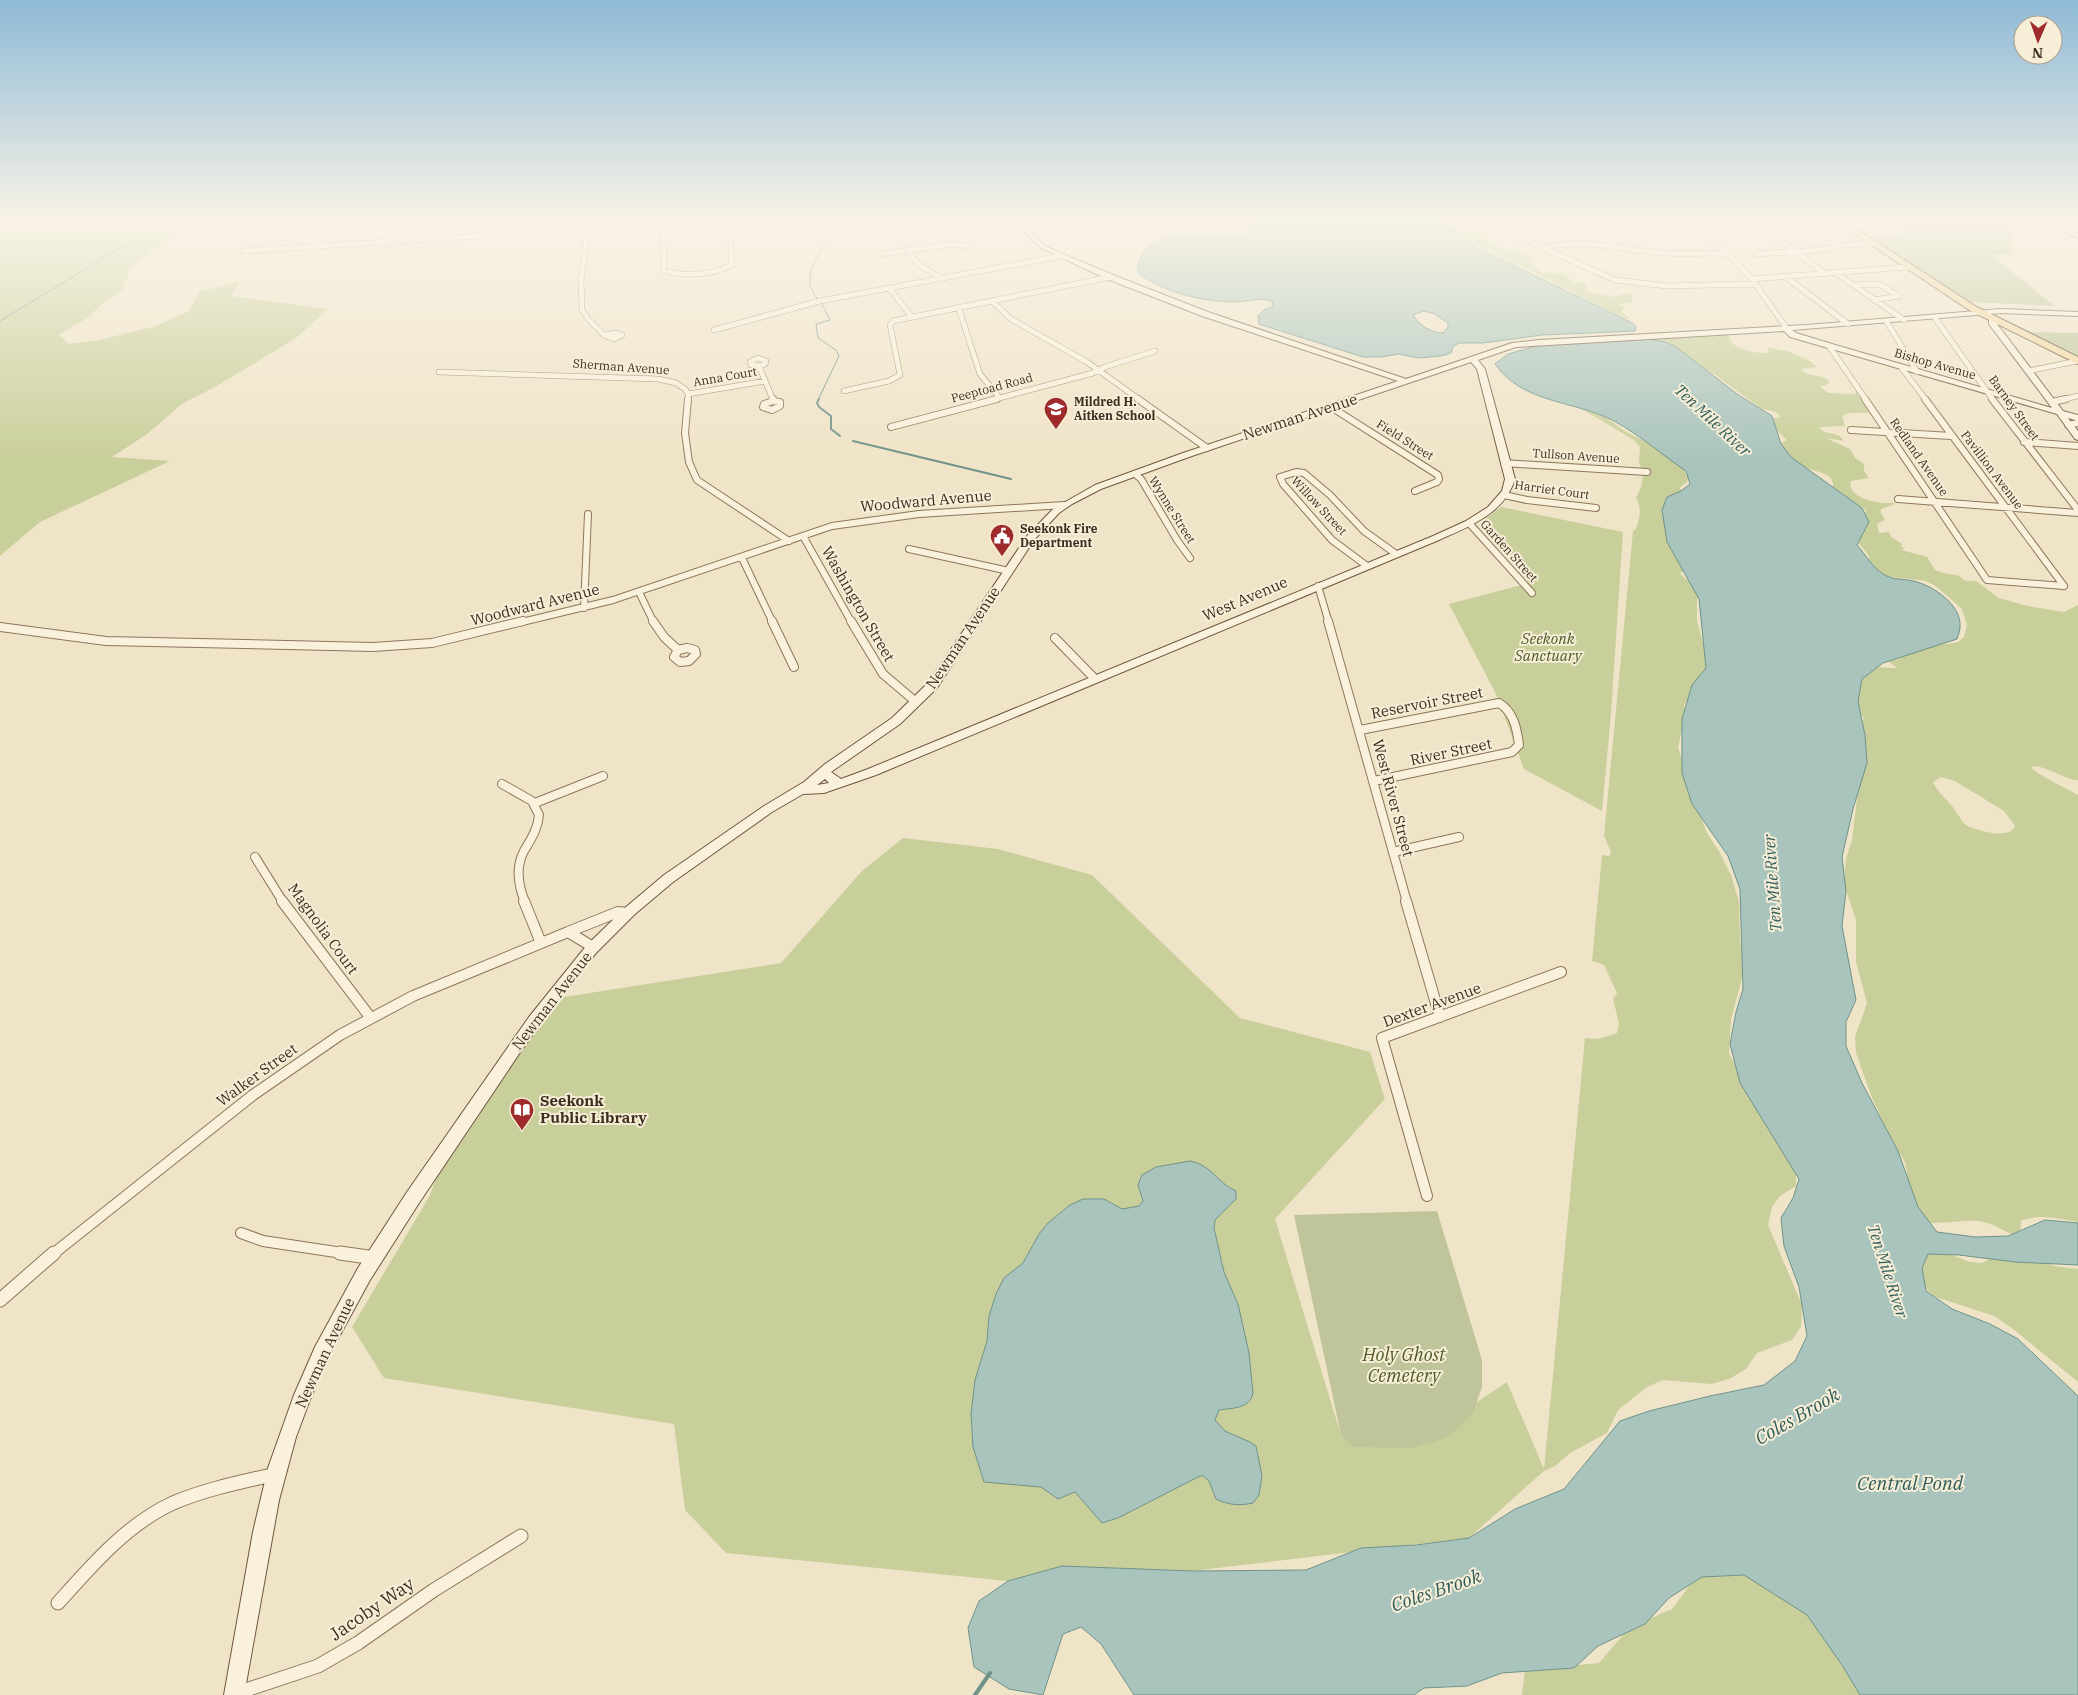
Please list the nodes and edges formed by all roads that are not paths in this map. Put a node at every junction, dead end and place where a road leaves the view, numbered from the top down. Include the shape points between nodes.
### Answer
1 (580, 301) edge
2 (820, 301) edge
3 (899, 301) edge
4 (997, 301) edge
5 (1174, 301) edge
6 (1767, 301) edge
7 (1818, 301) edge
8 (1876, 301) edge
9 (1963, 301) edge
10 (993, 302) junction
11 (957, 308) junction
12 (1982, 313) junction
13 (2078, 314) edge
14 (912, 317) junction
15 (1935, 318) junction
16 (1992, 318) junction
17 (1904, 320) junction
18 (1887, 322) junction
19 (1848, 324) junction
20 (1787, 328) junction
21 (714, 330) dead end
22 (604, 335) dead end
23 (1829, 346) junction
24 (1155, 351) dead end
25 (1472, 358) junction
26 (2077, 361) edge
27 (759, 366) dead end
28 (1901, 367) junction
29 (1099, 370) junction
30 (2028, 371) junction
31 (439, 372) dead end
32 (1917, 372) junction
33 (765, 381) junction
34 (1408, 382) junction
35 (844, 391) dead end
36 (1986, 391) junction
37 (688, 394) junction
38 (2078, 396) edge
39 (999, 397) junction
40 (773, 401) dead end
41 (2052, 402) junction
42 (1331, 407) junction
43 (2060, 413) junction
44 (2078, 418) edge
45 (2078, 423) edge
46 (2068, 425) junction
47 (890, 427) dead end
48 (1851, 430) dead end
49 (1888, 433) junction
50 (1951, 436) junction
51 (2078, 437) edge
52 (2024, 442) junction
53 (2078, 446) edge
54 (1207, 448) junction
55 (1504, 463) junction
56 (1647, 472) dead end
57 (1135, 474) junction
58 (1415, 491) dead end
59 (1504, 494) junction
60 (1898, 499) dead end
61 (1936, 502) junction
62 (1064, 505) junction
63 (2006, 506) junction
64 (1596, 508) dead end
65 (2078, 511) edge
66 (588, 514) dead end
67 (1468, 523) junction
68 (803, 536) junction
69 (789, 540) junction
70 (909, 549) dead end
71 (1396, 554) junction
72 (742, 558) junction
73 (1190, 558) dead end
74 (1367, 566) junction
75 (1008, 571) junction
76 (1318, 586) junction
77 (2064, 586) joint
78 (639, 592) junction
79 (1532, 594) dead end
80 (584, 608) junction
81 (0, 627) edge
82 (1055, 638) dead end
83 (678, 650) dead end
84 (794, 667) dead end
85 (1095, 679) junction
86 (916, 702) junction
87 (1498, 704) joint
88 (1360, 730) junction
89 (1504, 754) joint
90 (829, 769) junction
91 (603, 776) dead end
92 (858, 777) junction
93 (1374, 781) junction
94 (502, 784) dead end
95 (839, 784) junction
96 (800, 790) junction
97 (535, 803) junction
98 (1459, 837) dead end
99 (1393, 852) junction
100 (255, 857) dead end
101 (628, 913) junction
102 (568, 932) junction
103 (541, 944) junction
104 (593, 947) junction
105 (1561, 972) dead end
106 (370, 1017) junction
107 (1440, 1017) junction
108 (1427, 1196) dead end
109 (241, 1233) dead end
110 (375, 1258) junction
111 (0, 1300) edge
112 (277, 1474) junction
113 (520, 1536) dead end
114 (58, 1603) dead end
115 (234, 1694) edge

1 - 22 street via 586,316
2 - 21 street
3 - 14 street
4 - 10 street
5 - 34 main road
6 - 20 street
7 - 19 street
8 - 17 street
9 - 12 main road
10 - 11 street
10 - 29 street via 1011,319 1068,349
11 - 14 street
11 - 39 street via 980,374
12 - 13 main road, Newman Avenue
12 - 15 main road, Newman Avenue
12 - 16 main road
14 - 35 street via 890,325 900,375 889,381
15 - 17 main road, Newman Avenue
15 - 36 street, Barney Street
16 - 26 main road
16 - 30 main road via 1993,324
17 - 18 main road, Newman Avenue
18 - 19 main road, Newman Avenue
18 - 32 street
19 - 20 main road, Newman Avenue
20 - 23 main road, Bishop Avenue via 1793,335
20 - 25 main road, Newman Avenue via 1526,343
23 - 28 main road, Bishop Avenue
23 - 49 street, Redland Avenue
24 - 29 street, Peeptoad Road
25 - 34 main road, Newman Avenue
25 - 55 main road via 1480,369
26 - 30 street
27 - 33 street, Anna Court
28 - 32 main road, Bishop Avenue
28 - 50 street, Pavillion Avenue
29 - 39 street, Peeptoad Road
29 - 54 street
30 - 41 main road
31 - 37 street, Sherman Avenue via 664,379 681,385
32 - 36 main road, Bishop Avenue
33 - 37 street, Anna Court
33 - 40 street, Anna Court
34 - 42 main road, Newman Avenue
36 - 43 main road, Bishop Avenue
36 - 52 street, Barney Street
37 - 69 street via 685,433 689,462 697,480
38 - 41 street
39 - 47 street, Peeptoad Road
41 - 43 main road
42 - 54 main road, Newman Avenue
42 - 58 street, Field Street via 1438,475 1437,482
43 - 44 main road, Bishop Avenue
43 - 46 main road
45 - 46 street
46 - 51 main road
48 - 49 street
49 - 50 street
49 - 61 street, Redland Avenue
50 - 63 street, Pavillion Avenue
52 - 53 street
52 - 65 street, Barney Street
54 - 57 main road, Newman Avenue
55 - 56 street, Tullson Avenue
55 - 59 main road via 1510,479
57 - 62 main road, Newman Avenue via 1098,487
57 - 73 street, Wynne Street
59 - 64 street, Harriet Court
59 - 67 main road, West Avenue via 1486,513
60 - 61 street
61 - 63 street
61 - 77 street, Redland Avenue via 1987,580
62 - 68 street, Woodward Avenue via 909,514 832,526
62 - 75 main road, Newman Avenue via 1030,538
63 - 65 street
63 - 77 street, Pavillion Avenue
66 - 80 street
67 - 71 main road, West Avenue
67 - 79 street, Garden Street
68 - 69 street, Woodward Avenue
68 - 86 street, Washington Street via 872,658 883,674
69 - 72 street, Woodward Avenue
70 - 75 street
71 - 74 main road, West Avenue
71 - 74 street, Willow Street via 1364,531 1304,473 1280,478 1332,540
72 - 78 street, Woodward Avenue
72 - 84 street
74 - 76 main road, West Avenue
75 - 86 main road, Newman Avenue via 933,685
76 - 85 main road, West Avenue
76 - 88 street, West River Street
78 - 80 street, Woodward Avenue
78 - 83 street via 657,630
80 - 81 street, Woodward Avenue via 432,643 373,647 106,641
82 - 85 street
85 - 92 main road, West Avenue
86 - 90 main road, Newman Avenue via 896,721
87 - 88 street, Reservoir Street
87 - 89 street via 1509,712 1518,735 1517,749
88 - 93 street, West River Street
89 - 93 street, River Street
90 - 92 main road
90 - 95 main road
90 - 96 main road, Newman Avenue
91 - 97 street
92 - 95 main road, West Avenue
93 - 99 street, West River Street
94 - 97 street
95 - 96 main road, West Avenue via 824,789
96 - 101 main road, Newman Avenue via 691,863
97 - 103 street via 538,824 522,853 518,876
98 - 99 street
99 - 107 street, West River Street
100 - 106 street, Magnolia Court via 286,909
101 - 102 street, Walker Street via 618,912
101 - 104 main road, Newman Avenue
102 - 103 street, Walker Street
102 - 104 street
103 - 106 street, Walker Street
104 - 110 main road, Newman Avenue via 561,983 510,1054
105 - 107 street, Dexter Avenue
106 - 111 street, Walker Street via 247,1099
107 - 108 street, Dexter Avenue via 1382,1038
109 - 110 street via 263,1240
110 - 112 main road, Newman Avenue via 335,1324 306,1385
112 - 114 street via 190,1496 154,1513 122,1537
112 - 115 main road, Newman Avenue
113 - 115 street, Jacoby Way via 318,1666

